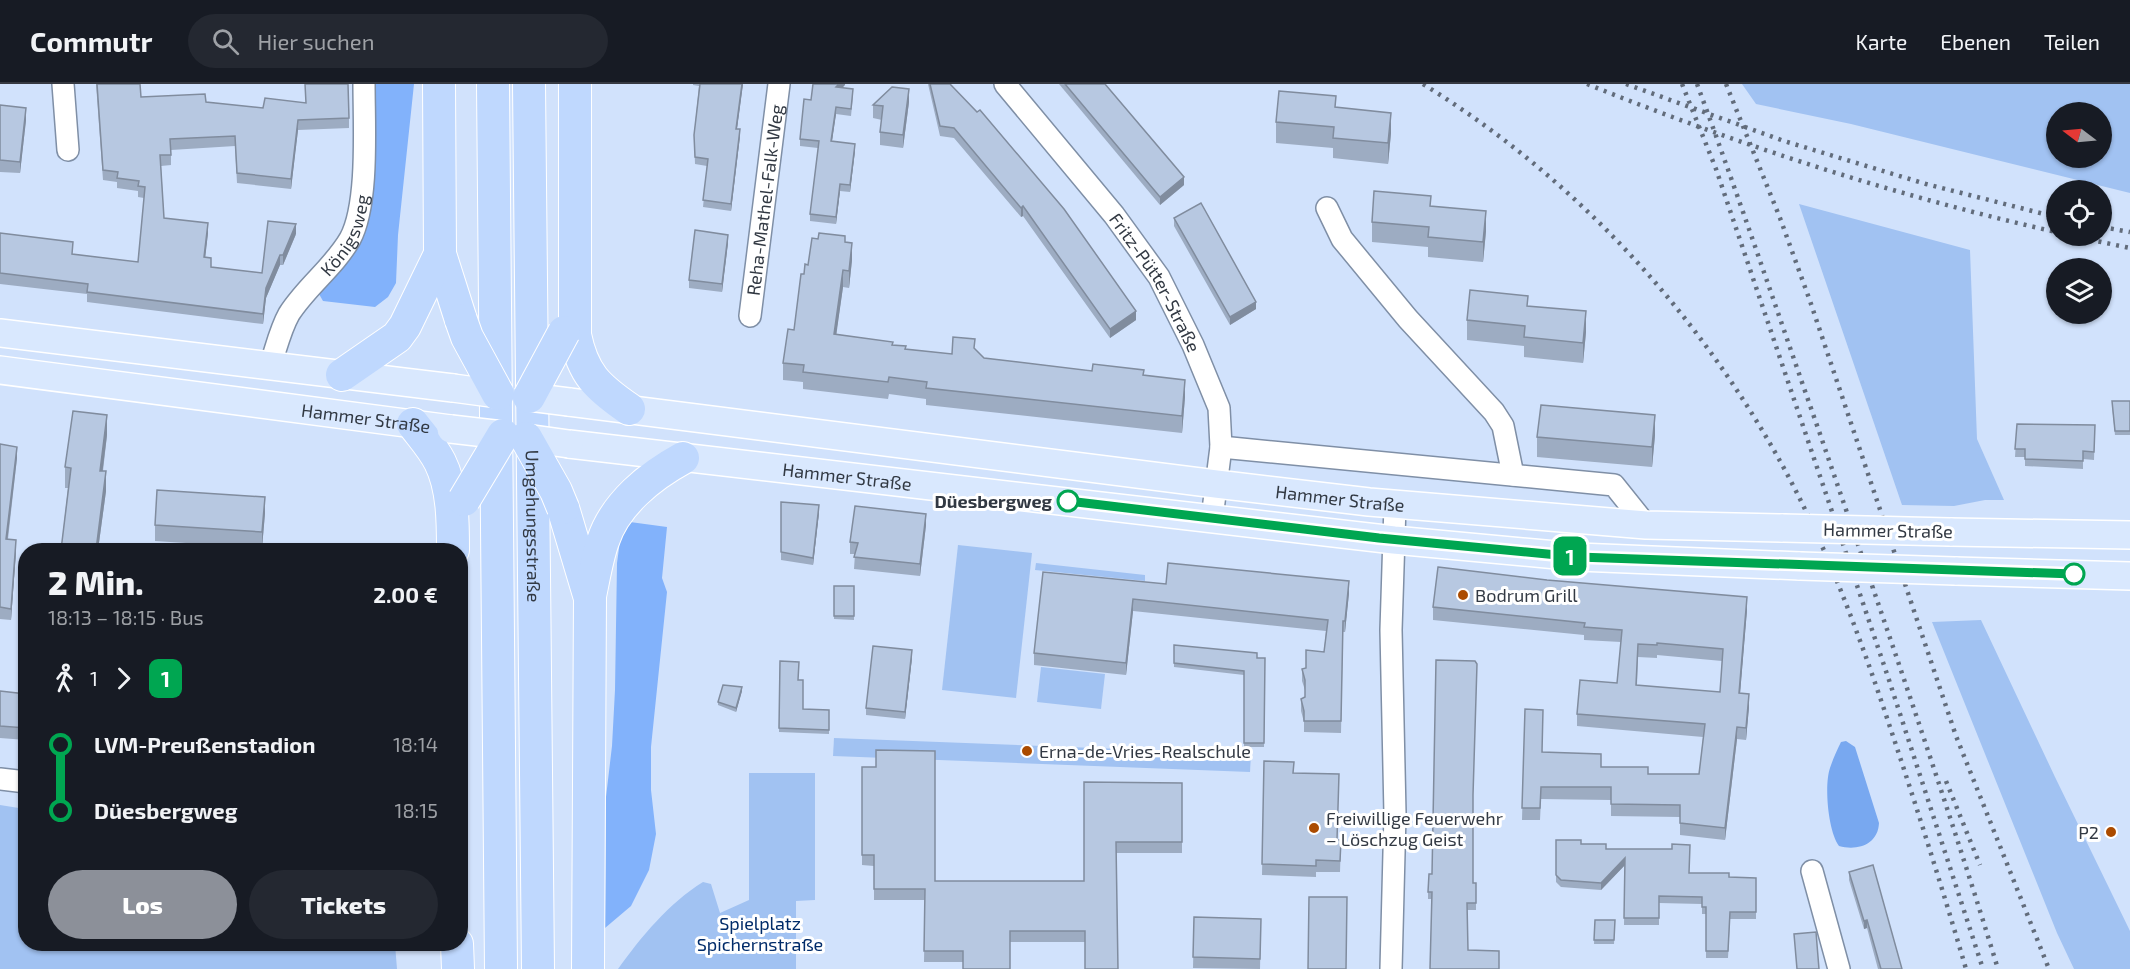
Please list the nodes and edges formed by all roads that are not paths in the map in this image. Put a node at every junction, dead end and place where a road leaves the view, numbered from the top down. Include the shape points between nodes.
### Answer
1 (63, 84) edge
2 (364, 84) edge
3 (439, 84) edge
4 (493, 84) edge
5 (529, 84) edge
6 (575, 84) edge
7 (778, 84) edge
8 (1005, 84) edge
9 (68, 150) dead end
10 (1327, 208) dead end
11 (440, 255) junction
12 (576, 301) junction
13 (750, 316) dead end
14 (0, 333) edge
15 (270, 366) junction
16 (0, 370) edge
17 (342, 375) junction
18 (629, 409) junction
19 (514, 417) junction
20 (413, 424) junction
21 (1221, 447) junction
22 (683, 458) junction
23 (1513, 475) junction
24 (1216, 484) junction
25 (1395, 505) junction
26 (1212, 518) junction
27 (457, 525) edge
28 (1646, 525) junction
29 (2130, 535) edge
30 (1394, 540) junction
31 (2130, 576) edge
32 (590, 596) junction
33 (0, 778) edge
34 (18, 781) edge
35 (1812, 871) dead end
36 (458, 951) edge
37 (458, 969) edge
38 (501, 969) edge
39 (538, 969) edge
40 (588, 969) edge
41 (1391, 969) edge
42 (1839, 969) edge

1 - 9 street
2 - 15 street, Königsweg via 361,201 356,226 329,268 289,315
3 - 11 highway
4 - 38 highway, Umgehungsstraße
5 - 39 highway, Umgehungsstraße
6 - 12 highway
7 - 13 street, Reha-Mathel-Falk-Weg
8 - 21 street, Fritz-Pütter-Straße via 1114,214 1159,277 1219,408
10 - 23 street via 1342,239 1408,319 1494,412 1503,426
11 - 17 highway via 397,337
11 - 19 highway, bridge via 467,337
12 - 18 highway via 579,357 592,378
12 - 19 highway, bridge via 564,332
14 - 15 main road, Hammer Straße
15 - 17 main road, Hammer Straße
16 - 20 main road, Hammer Straße
17 - 19 main road, Hammer Straße, bridge via 453,388
18 - 19 main road, Hammer Straße, bridge via 569,402
18 - 24 main road, Hammer Straße
19 - 20 main road, Hammer Straße, bridge via 451,429
19 - 22 main road, Hammer Straße, bridge via 569,444
19 - 27 highway, bridge
19 - 32 highway, bridge via 556,490
20 - 27 highway via 440,464
21 - 23 street
21 - 24 street, Fritz-Pütter-Straße
22 - 26 main road, Hammer Straße
22 - 32 highway via 652,477 618,513 604,539
23 - 28 street via 1614,485
24 - 25 main road, Hammer Straße
24 - 26 street, Fritz-Pütter-Straße
25 - 28 main road, Hammer Straße
25 - 30 street
26 - 30 main road, Hammer Straße
28 - 29 main road, Hammer Straße, bridge
30 - 31 main road, Hammer Straße, bridge via 1578,557
30 - 41 street
32 - 40 highway
33 - 34 street
35 - 42 street
36 - 37 highway

